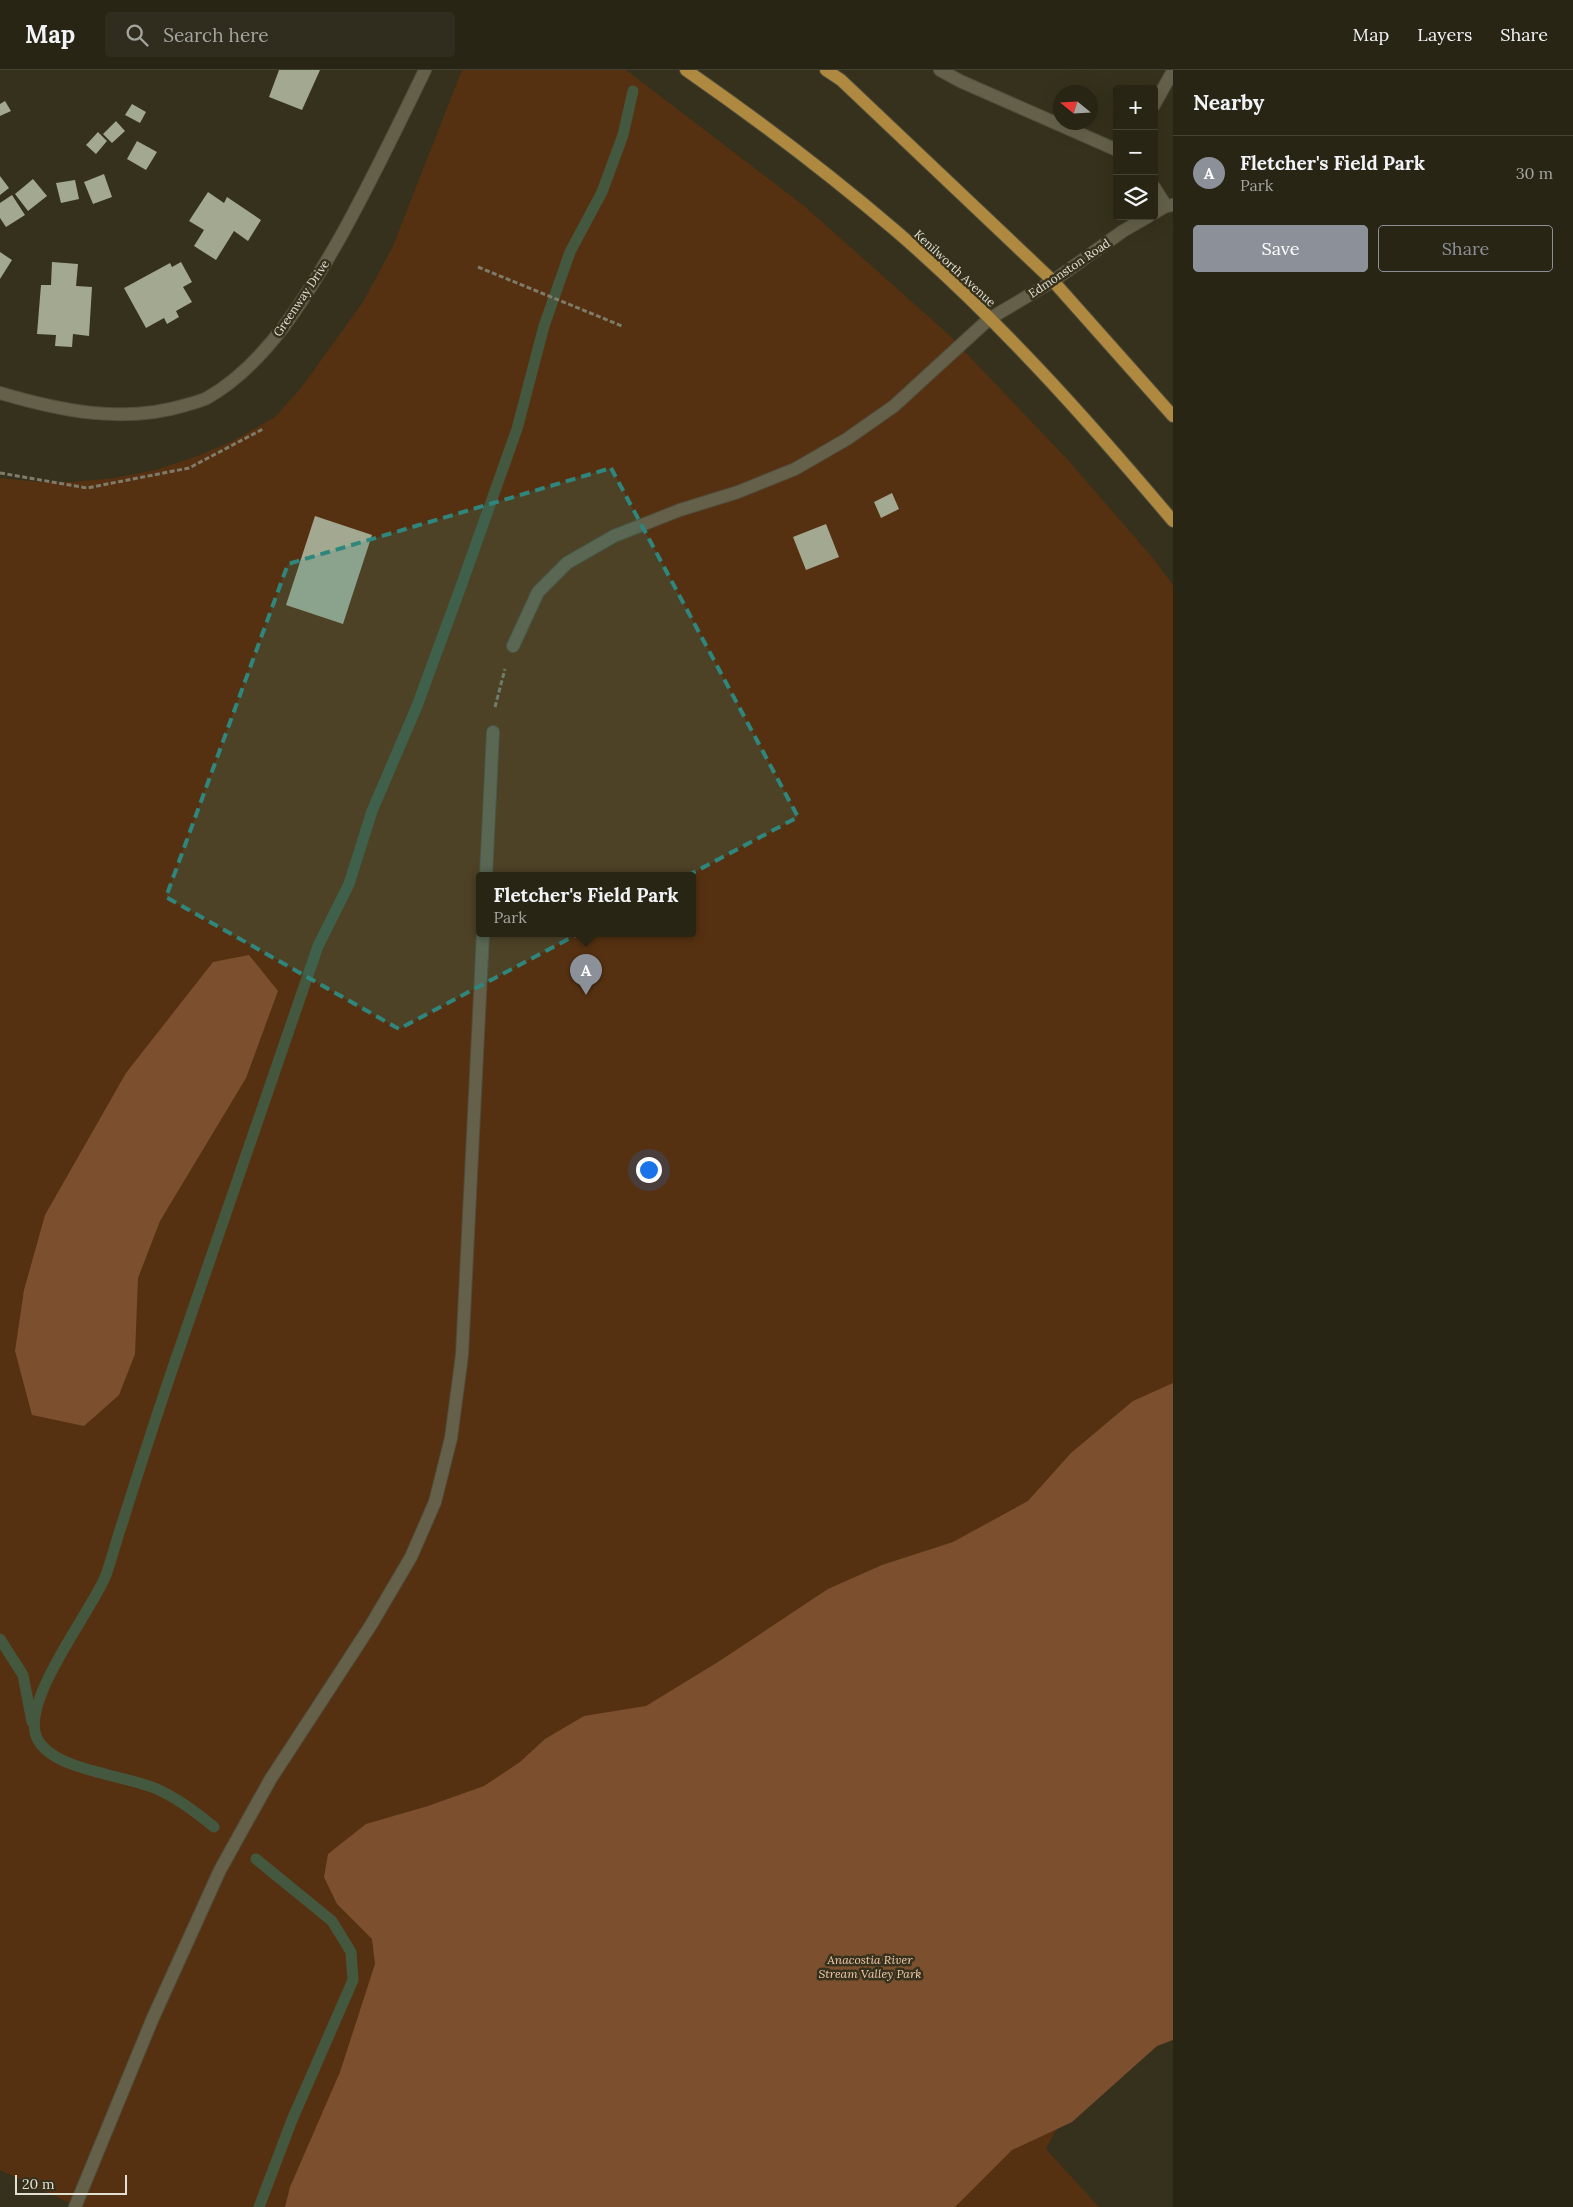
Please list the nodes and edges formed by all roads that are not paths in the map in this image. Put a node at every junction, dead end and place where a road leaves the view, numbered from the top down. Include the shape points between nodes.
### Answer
1 (424, 70) edge
2 (686, 70) edge
3 (826, 70) edge
4 (940, 70) edge
5 (1173, 71) edge
6 (1158, 98) edge
7 (1113, 148) edge
8 (1158, 192) edge
9 (1170, 206) edge
10 (1158, 211) edge
11 (1142, 220) edge
12 (1053, 281) junction
13 (989, 319) junction
14 (0, 393) edge
15 (1173, 416) edge
16 (1173, 521) edge
17 (513, 646) road end
18 (493, 732) road end
19 (486, 872) edge
20 (483, 937) edge
21 (75, 2207) edge

1 - 14 street, Greenway Drive via 378,166 319,274 277,336 246,368 207,398 162,412 100,414 46,406
2 - 13 main road, Kenilworth Avenue via 806,158 896,232
3 - 12 main road via 841,80
4 - 7 street
5 - 6 street
8 - 9 street
9 - 10 street
11 - 12 street, Edmonston Road
12 - 13 street, Edmonston Road
12 - 15 main road
13 - 16 main road, Kenilworth Avenue via 1113,450
13 - 17 street, Edmonston Road via 894,406 840,443 795,468 746,489 614,536 567,564 538,592
18 - 19 street
20 - 21 street via 462,1355 451,1438 435,1502 411,1557 371,1625 270,1780 220,1870 156,2011

